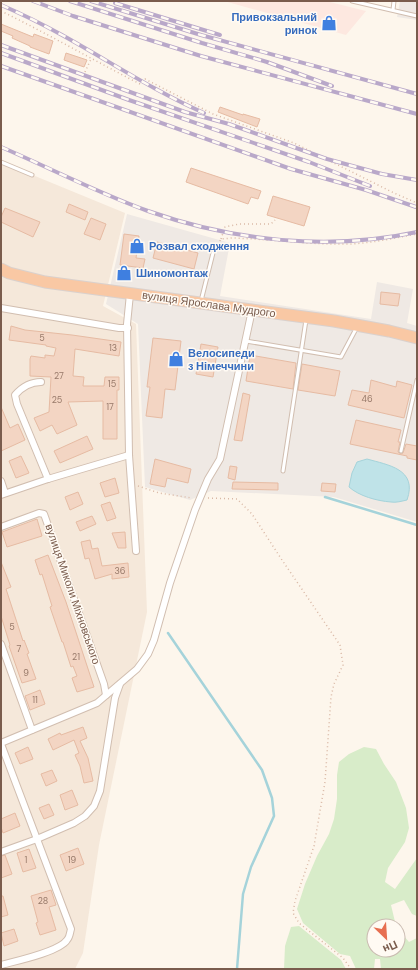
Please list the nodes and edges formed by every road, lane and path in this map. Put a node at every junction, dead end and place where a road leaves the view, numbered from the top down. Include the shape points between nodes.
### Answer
1 (352, 1) edge
2 (394, 1) edge
3 (393, 10) junction
4 (1, 12) edge
5 (417, 16) edge
6 (91, 59) junction
7 (85, 72) dead end
8 (1, 162) edge
9 (32, 175) dead end
10 (417, 203) edge
11 (274, 220) dead end
12 (417, 234) edge
13 (221, 240) junction
14 (213, 253) joint
15 (1, 269) edge
16 (130, 294) junction
17 (200, 303) junction
18 (1, 308) edge
19 (252, 310) junction
20 (307, 318) junction
21 (358, 326) junction
22 (128, 328) junction
23 (417, 338) edge
24 (246, 341) junction
25 (301, 350) junction
26 (417, 380) edge
27 (41, 382) dead end
28 (401, 451) dead end
29 (129, 455) junction
30 (283, 471) dead end
31 (48, 479) junction
32 (1, 481) edge
33 (131, 486) junction
34 (3, 494) edge
35 (201, 498) junction
36 (1, 527) edge
37 (136, 551) dead end
38 (1, 644) edge
39 (121, 683) junction
40 (106, 696) junction
41 (32, 730) junction
42 (1, 743) edge
43 (37, 839) junction
44 (1, 852) edge
45 (1, 965) edge
46 (351, 969) edge

1 - 3 lane
2 - 3 lane
3 - 5 lane
4 - 6 path
6 - 7 path
6 - 10 path via 140,84 145,79 213,114 294,143
8 - 9 lane
11 - 13 path via 270,224 225,227
12 - 13 path via 350,244 232,238
13 - 14 path
14 - 17 lane
15 - 16 highway, вулиця Ярослава Мудрого via 45,282
16 - 17 highway, вулиця Ярослава Мудрого
16 - 22 street
17 - 19 highway, вулиця Ярослава Мудрого
18 - 22 street
19 - 20 highway, вулиця Ярослава Мудрого
19 - 24 street
20 - 21 highway, вулиця Ярослава Мудрого
20 - 25 lane
21 - 23 highway, вулиця Ярослава Мудрого
21 - 25 lane via 341,357
22 - 29 street
24 - 25 lane
24 - 35 street via 224,446
25 - 30 lane
26 - 28 lane
27 - 31 street via 21,388 15,395
29 - 31 street
29 - 33 street
31 - 34 street
32 - 34 street
33 - 35 path via 159,493
33 - 37 street
35 - 39 street via 185,538 148,654 137,669
35 - 46 path via 237,499 252,514 340,645 343,665 331,697 325,782 314,846 293,913 299,922 343,958
36 - 40 street, вулиця Миколи Міхновського via 39,513 44,514
38 - 41 street
39 - 40 street
39 - 43 street via 115,698 100,791 94,806 85,816
40 - 41 street via 83,710
41 - 42 street
42 - 43 street
43 - 44 street
43 - 45 street via 71,929 68,940 50,951

